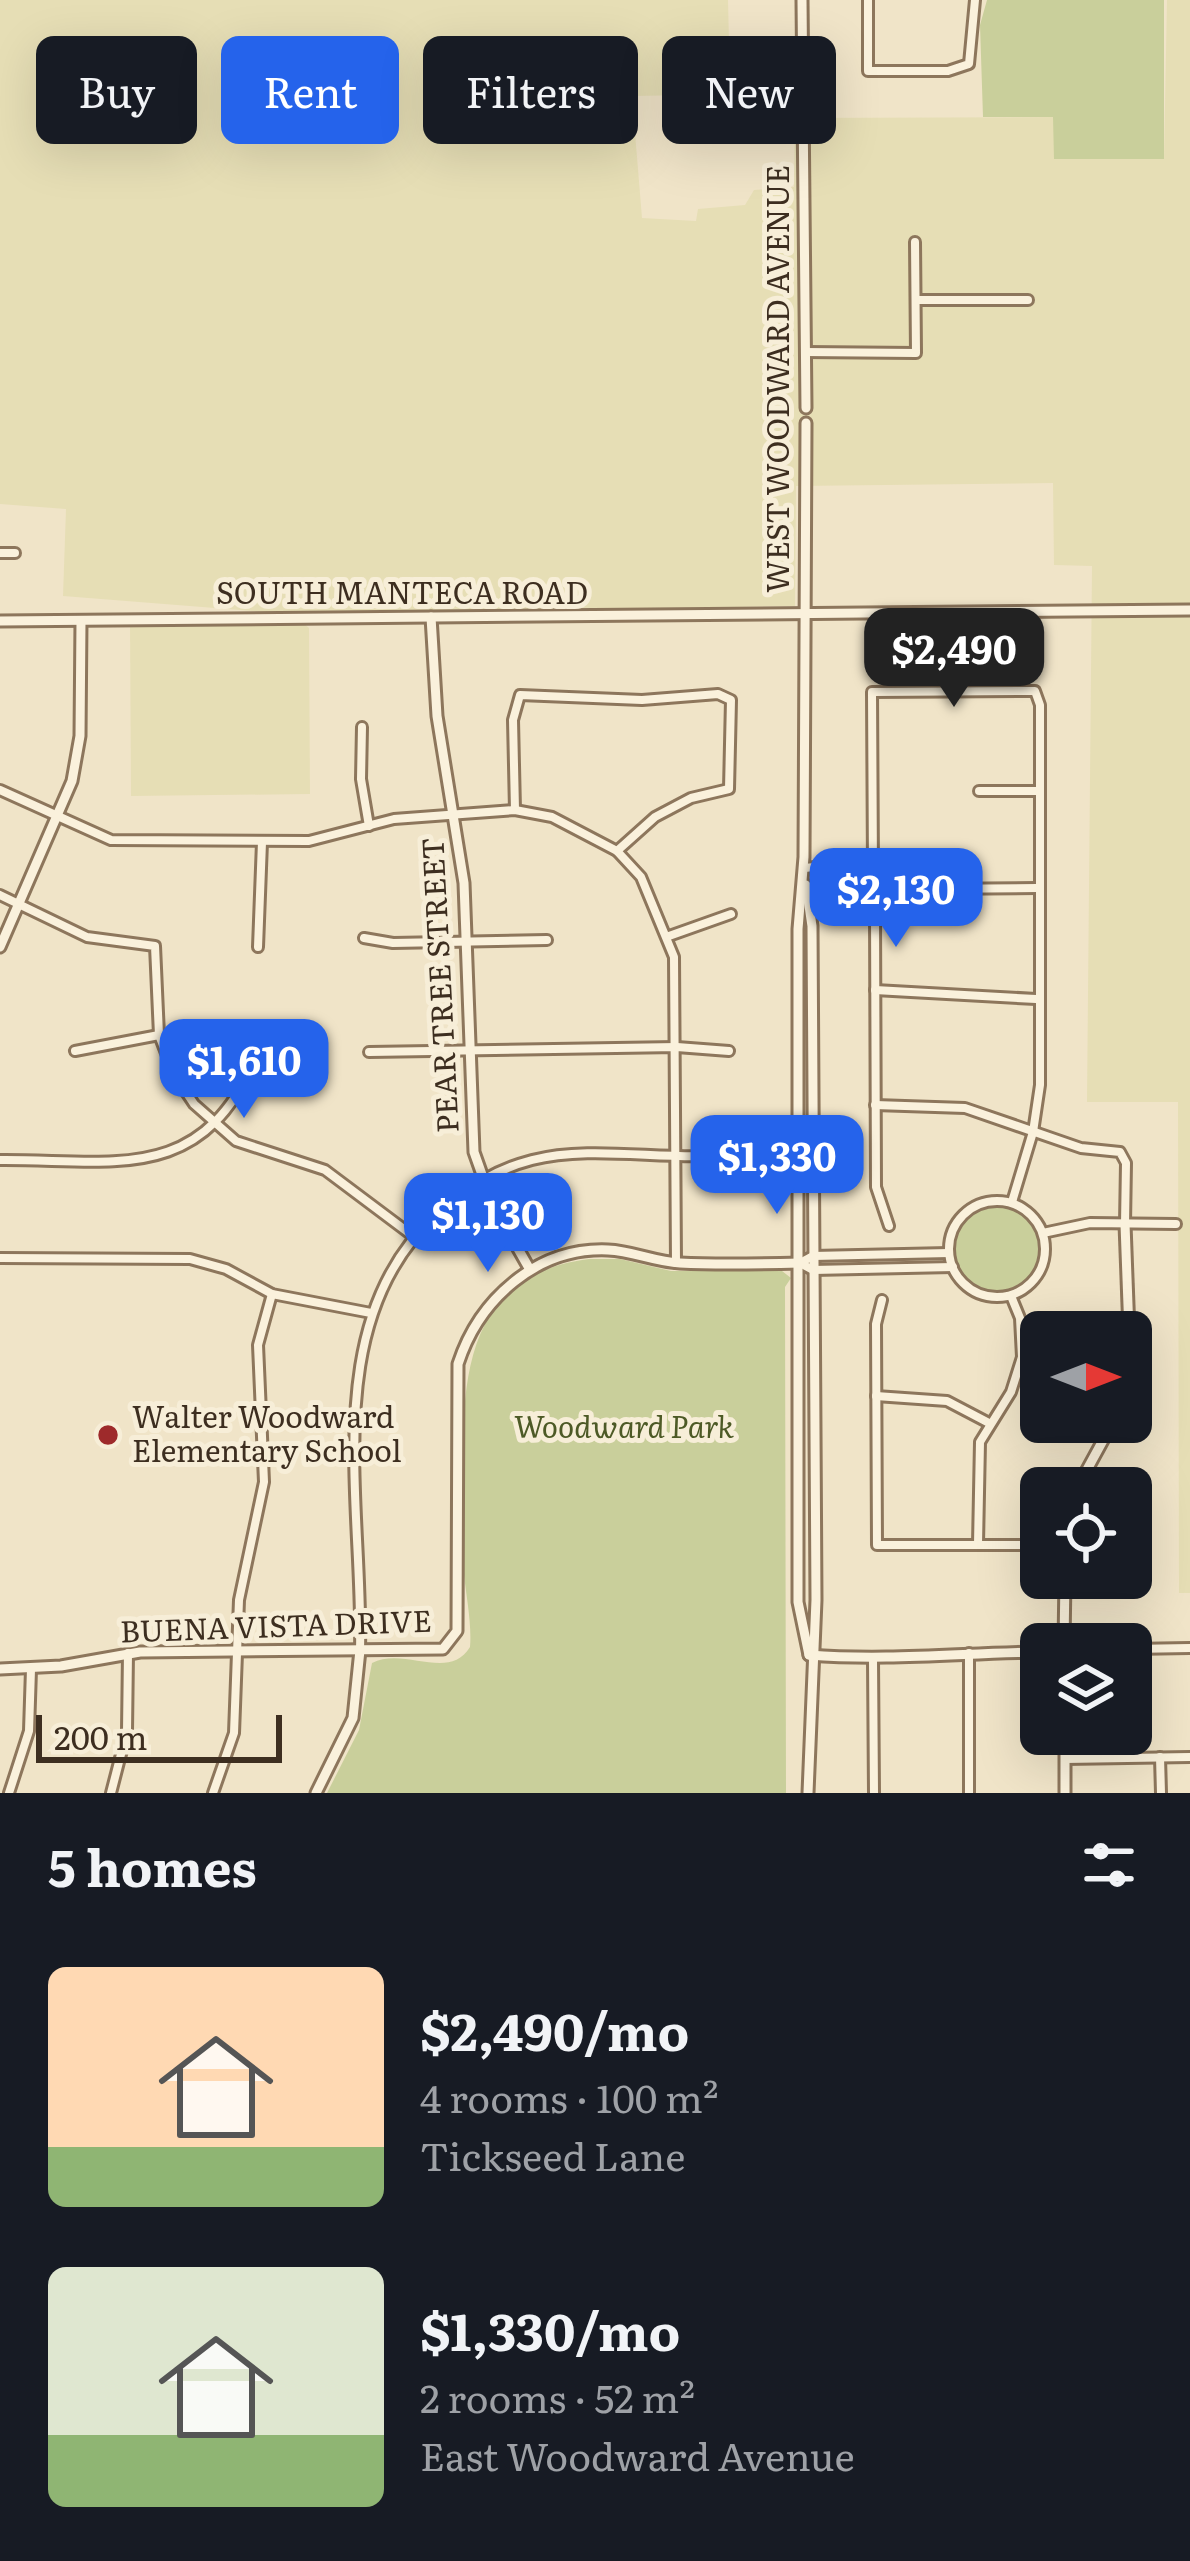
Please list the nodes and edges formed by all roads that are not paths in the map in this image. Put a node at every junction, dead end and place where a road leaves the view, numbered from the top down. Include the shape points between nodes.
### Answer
1 (802, 0) edge
2 (868, 0) edge
3 (975, 0) edge
4 (915, 242) dead end
5 (915, 300) junction
6 (1028, 300) dead end
7 (805, 352) junction
8 (806, 408) joint
9 (806, 423) joint
10 (0, 553) edge
11 (15, 553) dead end
12 (1190, 610) edge
13 (804, 614) junction
14 (430, 617) junction
15 (0, 621) edge
16 (82, 621) junction
17 (362, 727) dead end
18 (0, 790) edge
19 (979, 791) dead end
20 (1039, 791) junction
21 (515, 810) junction
22 (455, 812) junction
23 (58, 818) junction
24 (369, 826) junction
25 (262, 842) junction
26 (617, 851) junction
27 (803, 868) junction
28 (873, 870) junction
29 (1037, 888) junction
30 (0, 895) edge
31 (19, 903) junction
32 (875, 910) dead end
33 (731, 914) dead end
34 (669, 936) junction
35 (364, 938) dead end
36 (468, 939) junction
37 (548, 940) dead end
38 (0, 947) edge
39 (258, 947) dead end
40 (875, 990) junction
41 (1036, 1000) junction
42 (159, 1035) junction
43 (677, 1047) junction
44 (470, 1050) junction
45 (74, 1051) dead end
46 (729, 1051) dead end
47 (369, 1052) dead end
48 (254, 1061) dead end
49 (875, 1106) junction
50 (211, 1123) junction
51 (1033, 1132) junction
52 (676, 1157) junction
53 (0, 1160) edge
54 (726, 1161) dead end
55 (480, 1178) junction
56 (1012, 1202) junction
57 (1125, 1224) junction
58 (1176, 1224) dead end
59 (889, 1226) dead end
60 (1043, 1233) junction
61 (412, 1236) junction
62 (949, 1253) junction
63 (813, 1256) junction
64 (0, 1258) edge
65 (676, 1263) junction
66 (800, 1264) junction
67 (953, 1267) junction
68 (529, 1268) junction
69 (813, 1270) junction
70 (272, 1294) junction
71 (1011, 1296) junction
72 (882, 1300) dead end
73 (1128, 1311) edge
74 (370, 1313) junction
75 (876, 1396) junction
76 (989, 1423) junction
77 (978, 1544) junction
78 (1020, 1544) edge
79 (1152, 1648) edge
80 (1190, 1648) edge
81 (360, 1650) junction
82 (240, 1651) junction
83 (1020, 1652) edge
84 (128, 1653) junction
85 (969, 1653) junction
86 (809, 1655) junction
87 (873, 1660) junction
88 (0, 1669) edge
89 (31, 1669) junction
90 (1065, 1755) edge
91 (1190, 1756) edge
92 (1160, 1757) junction
93 (1065, 1760) junction
94 (9, 1793) edge
95 (111, 1793) edge
96 (213, 1793) edge
97 (316, 1793) edge
98 (808, 1793) edge
99 (874, 1793) edge
100 (969, 1793) edge
101 (1065, 1793) edge
102 (1161, 1793) edge

1 - 7 street, WEST WOODWARD AVENUE
2 - 3 street via 868,70 961,69 970,57
4 - 5 street
5 - 6 street
5 - 7 street via 916,353
7 - 8 street, WEST WOODWARD AVENUE
8 - 9 street, WEST WOODWARD AVENUE
9 - 13 street, WEST WOODWARD AVENUE
10 - 11 street
12 - 13 street, SOUTH MANTECA ROAD
13 - 14 street, SOUTH MANTECA ROAD
13 - 27 street, WEST WOODWARD AVENUE
14 - 16 street, SOUTH MANTECA ROAD
14 - 22 street, PEAR TREE STREET
15 - 16 street, SOUTH MANTECA ROAD
16 - 23 street via 80,736
17 - 24 street
18 - 23 street
19 - 20 street
20 - 28 street via 1035,691 872,692
20 - 29 street
21 - 22 street
21 - 26 street via 552,817
21 - 26 street via 512,720 520,695 730,700 729,789 655,817
22 - 24 street
22 - 36 street, PEAR TREE STREET
23 - 25 street via 111,840
23 - 31 street
24 - 25 street via 332,838
25 - 39 street
26 - 34 street via 641,877
27 - 28 street
27 - 63 street via 812,926
27 - 66 street
28 - 29 street via 922,889
29 - 41 street
30 - 31 street
31 - 38 street
31 - 42 street via 87,937 155,946
32 - 40 street
33 - 34 street
34 - 43 street
35 - 36 street
36 - 37 street
36 - 44 street, PEAR TREE STREET
40 - 41 street
40 - 49 street
41 - 51 street
42 - 45 street
42 - 50 street via 182,1088
43 - 44 street
43 - 46 street
43 - 52 street
44 - 47 street
44 - 55 street, PEAR TREE STREET
48 - 50 street
49 - 51 street via 944,1104
49 - 59 street via 876,1187
50 - 53 street via 153,1160
50 - 61 street via 263,1153 325,1170
51 - 56 street
51 - 57 street via 1120,1152
52 - 54 street
52 - 55 street via 556,1156
52 - 65 street
55 - 61 street
55 - 68 street, PEAR TREE STREET
56 - 60 street
56 - 62 street via 984,1202 964,1213
57 - 58 street
57 - 60 street
57 - 73 street
60 - 71 street via 1040,1273
61 - 74 street
62 - 63 street
62 - 67 street
63 - 66 street
63 - 69 street
64 - 70 street via 190,1259
65 - 66 street, BUENA VISTA DRIVE
65 - 68 street, BUENA VISTA DRIVE via 596,1250
66 - 69 street, BUENA VISTA DRIVE
66 - 86 street via 798,1603
67 - 69 street, BUENA VISTA DRIVE
67 - 71 street via 971,1290
68 - 81 street, BUENA VISTA DRIVE via 481,1316 458,1364 454,1637 443,1649
69 - 86 street via 816,1600
70 - 74 street
70 - 82 street via 258,1345 264,1482 239,1600
71 - 76 street via 1022,1358
72 - 75 street
74 - 81 street via 358,1377
75 - 76 street via 947,1401
75 - 77 street via 877,1545
76 - 77 street via 977,1467
77 - 78 street
79 - 80 street
81 - 82 street, BUENA VISTA DRIVE
81 - 97 street via 353,1718
82 - 84 street, BUENA VISTA DRIVE
82 - 96 street via 234,1733
83 - 85 street
84 - 89 street, BUENA VISTA DRIVE
84 - 95 street via 127,1731
85 - 87 street
85 - 100 street
86 - 87 street
86 - 98 street
87 - 99 street
88 - 89 street, BUENA VISTA DRIVE
89 - 94 street via 29,1731
90 - 93 street
91 - 92 street
92 - 93 street
92 - 102 street
93 - 101 street

